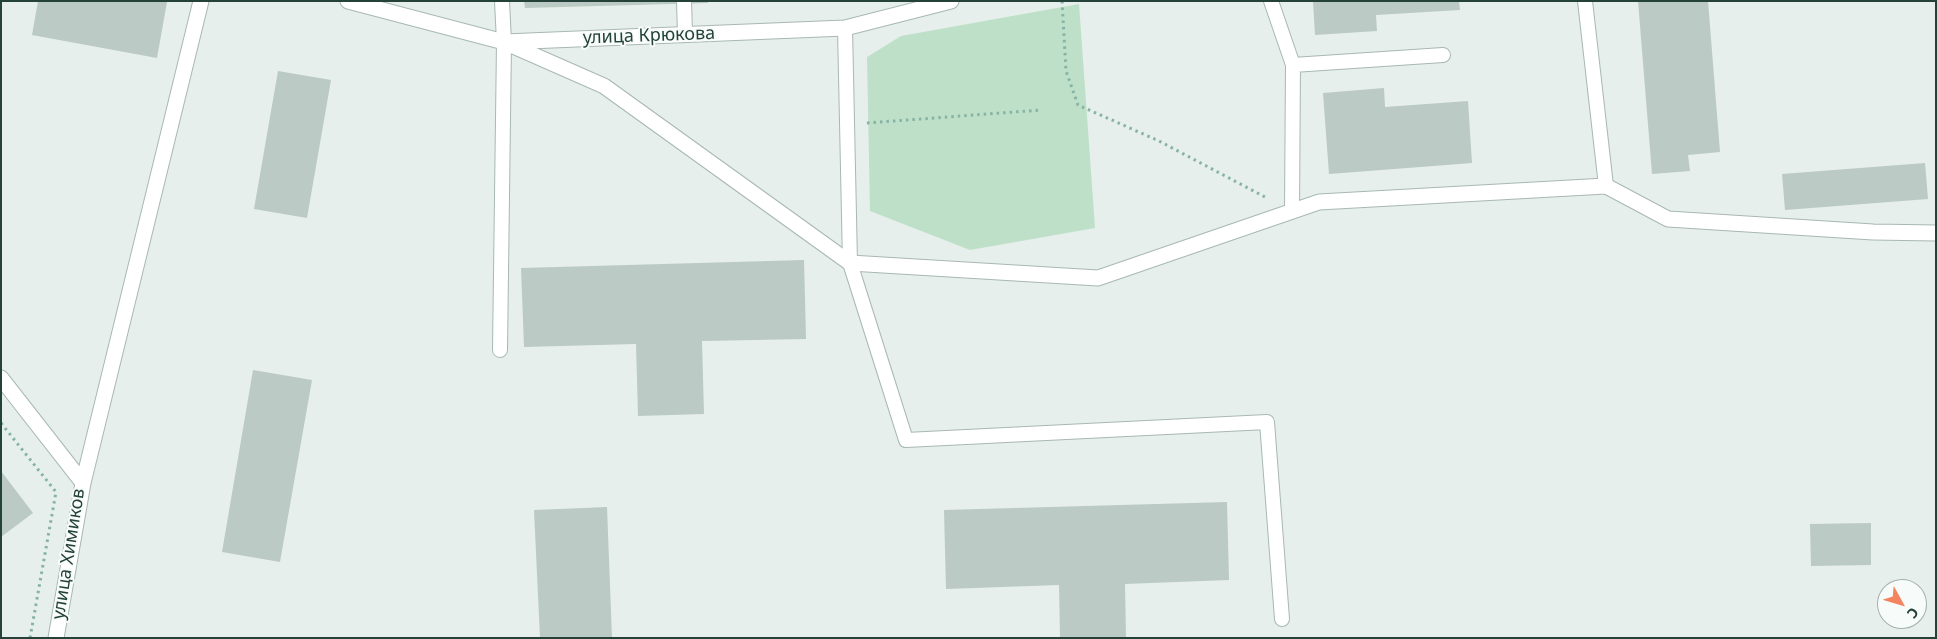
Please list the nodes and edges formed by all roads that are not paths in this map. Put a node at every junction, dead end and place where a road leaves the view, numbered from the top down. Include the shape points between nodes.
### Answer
1 (201, 1) edge
2 (348, 1) edge
3 (502, 1) edge
4 (684, 1) edge
5 (951, 1) edge
6 (1271, 1) edge
7 (1585, 1) edge
8 (388, 6) edge
9 (845, 28) junction
10 (685, 34) junction
11 (504, 42) junction
12 (1443, 55) dead end
13 (1293, 65) junction
14 (1606, 186) junction
15 (1292, 211) junction
16 (1936, 233) edge
17 (850, 263) junction
18 (500, 350) dead end
19 (1, 378) edge
20 (83, 483) junction
21 (1282, 619) dead end
22 (56, 638) edge

1 - 20 street
2 - 8 street, улица Крюкова
3 - 11 lane
4 - 10 lane
5 - 9 street, улица Крюкова
6 - 13 lane
7 - 14 lane
8 - 11 street, улица Крюкова
9 - 10 street, улица Крюкова
9 - 17 lane
10 - 11 street, улица Крюкова
11 - 17 street via 604,86
11 - 18 lane
12 - 13 lane
13 - 15 lane
14 - 15 street via 1319,202
14 - 16 street via 1668,220
15 - 17 street via 1098,278
17 - 21 lane via 906,440 1267,422
19 - 20 street, улица Химиков
20 - 22 street, улица Химиков

